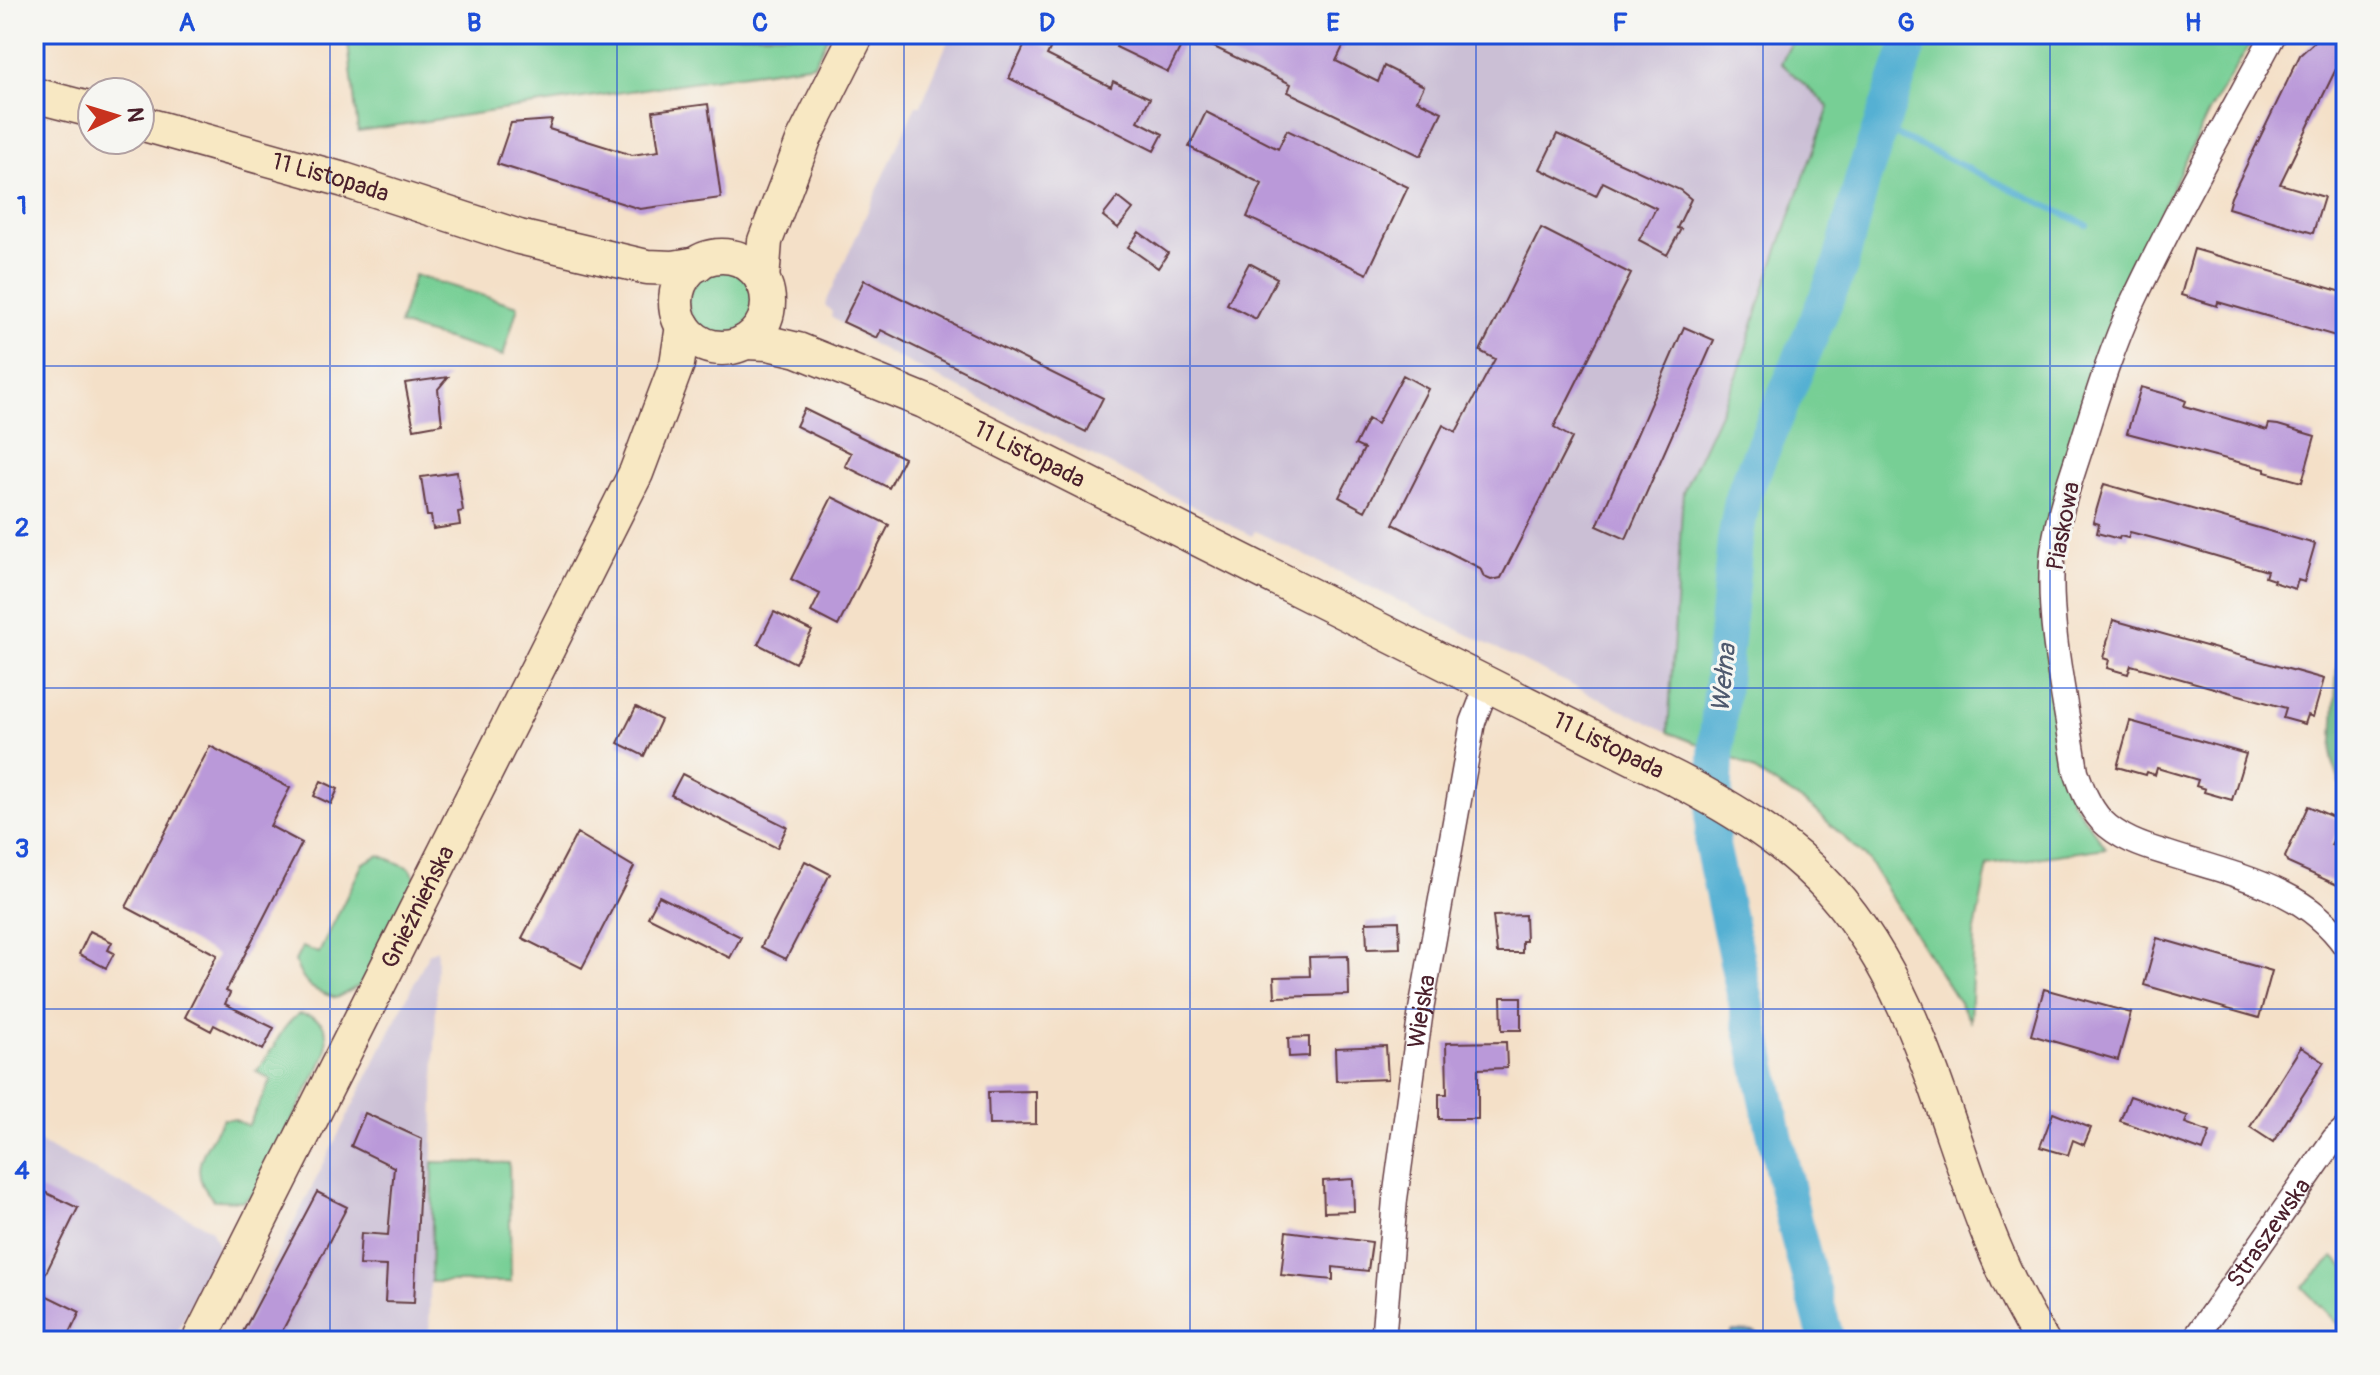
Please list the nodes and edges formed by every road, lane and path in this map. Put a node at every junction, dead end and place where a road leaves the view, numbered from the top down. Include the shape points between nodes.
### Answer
1 (857, 34) edge
2 (2274, 34) edge
3 (34, 95) edge
4 (76, 106) edge
5 (156, 127) edge
6 (804, 139) junction
7 (519, 237) junction
8 (709, 260) junction
9 (764, 290) junction
10 (679, 315) junction
11 (733, 345) junction
12 (924, 401) junction
13 (636, 473) junction
14 (1487, 686) junction
15 (2346, 947) edge
16 (2346, 1128) edge
17 (199, 1341) edge
18 (1383, 1341) edge
19 (2042, 1341) edge
20 (2193, 1341) edge

1 - 6 main road
2 - 15 street, Piaskowa via 2131,304 2056,537 2053,618 2076,771 2102,821 2142,846 2290,895 2316,913
3 - 4 main road
5 - 7 main road, 11 Listopada via 344,180
6 - 8 main road via 737,243
6 - 9 main road via 765,241
7 - 8 main road, 11 Listopada via 647,267
7 - 10 main road, 11 Listopada via 641,286
8 - 9 main road via 744,262
8 - 10 main road via 681,281
9 - 11 main road via 762,325
9 - 12 main road, 11 Listopada via 781,317
10 - 11 main road via 699,342
10 - 13 main road, Gnieźnieńska via 677,364
11 - 12 main road, 11 Listopada via 768,343 798,350
11 - 13 main road, Gnieźnieńska via 706,361
12 - 14 main road, 11 Listopada
13 - 17 main road, Gnieźnieńska
14 - 18 street, Wiejska via 1473,722 1421,1010 1395,1199
14 - 19 main road, 11 Listopada via 1741,814 1831,891 1856,922 1905,1008 1998,1260
16 - 20 street, Straszewska

